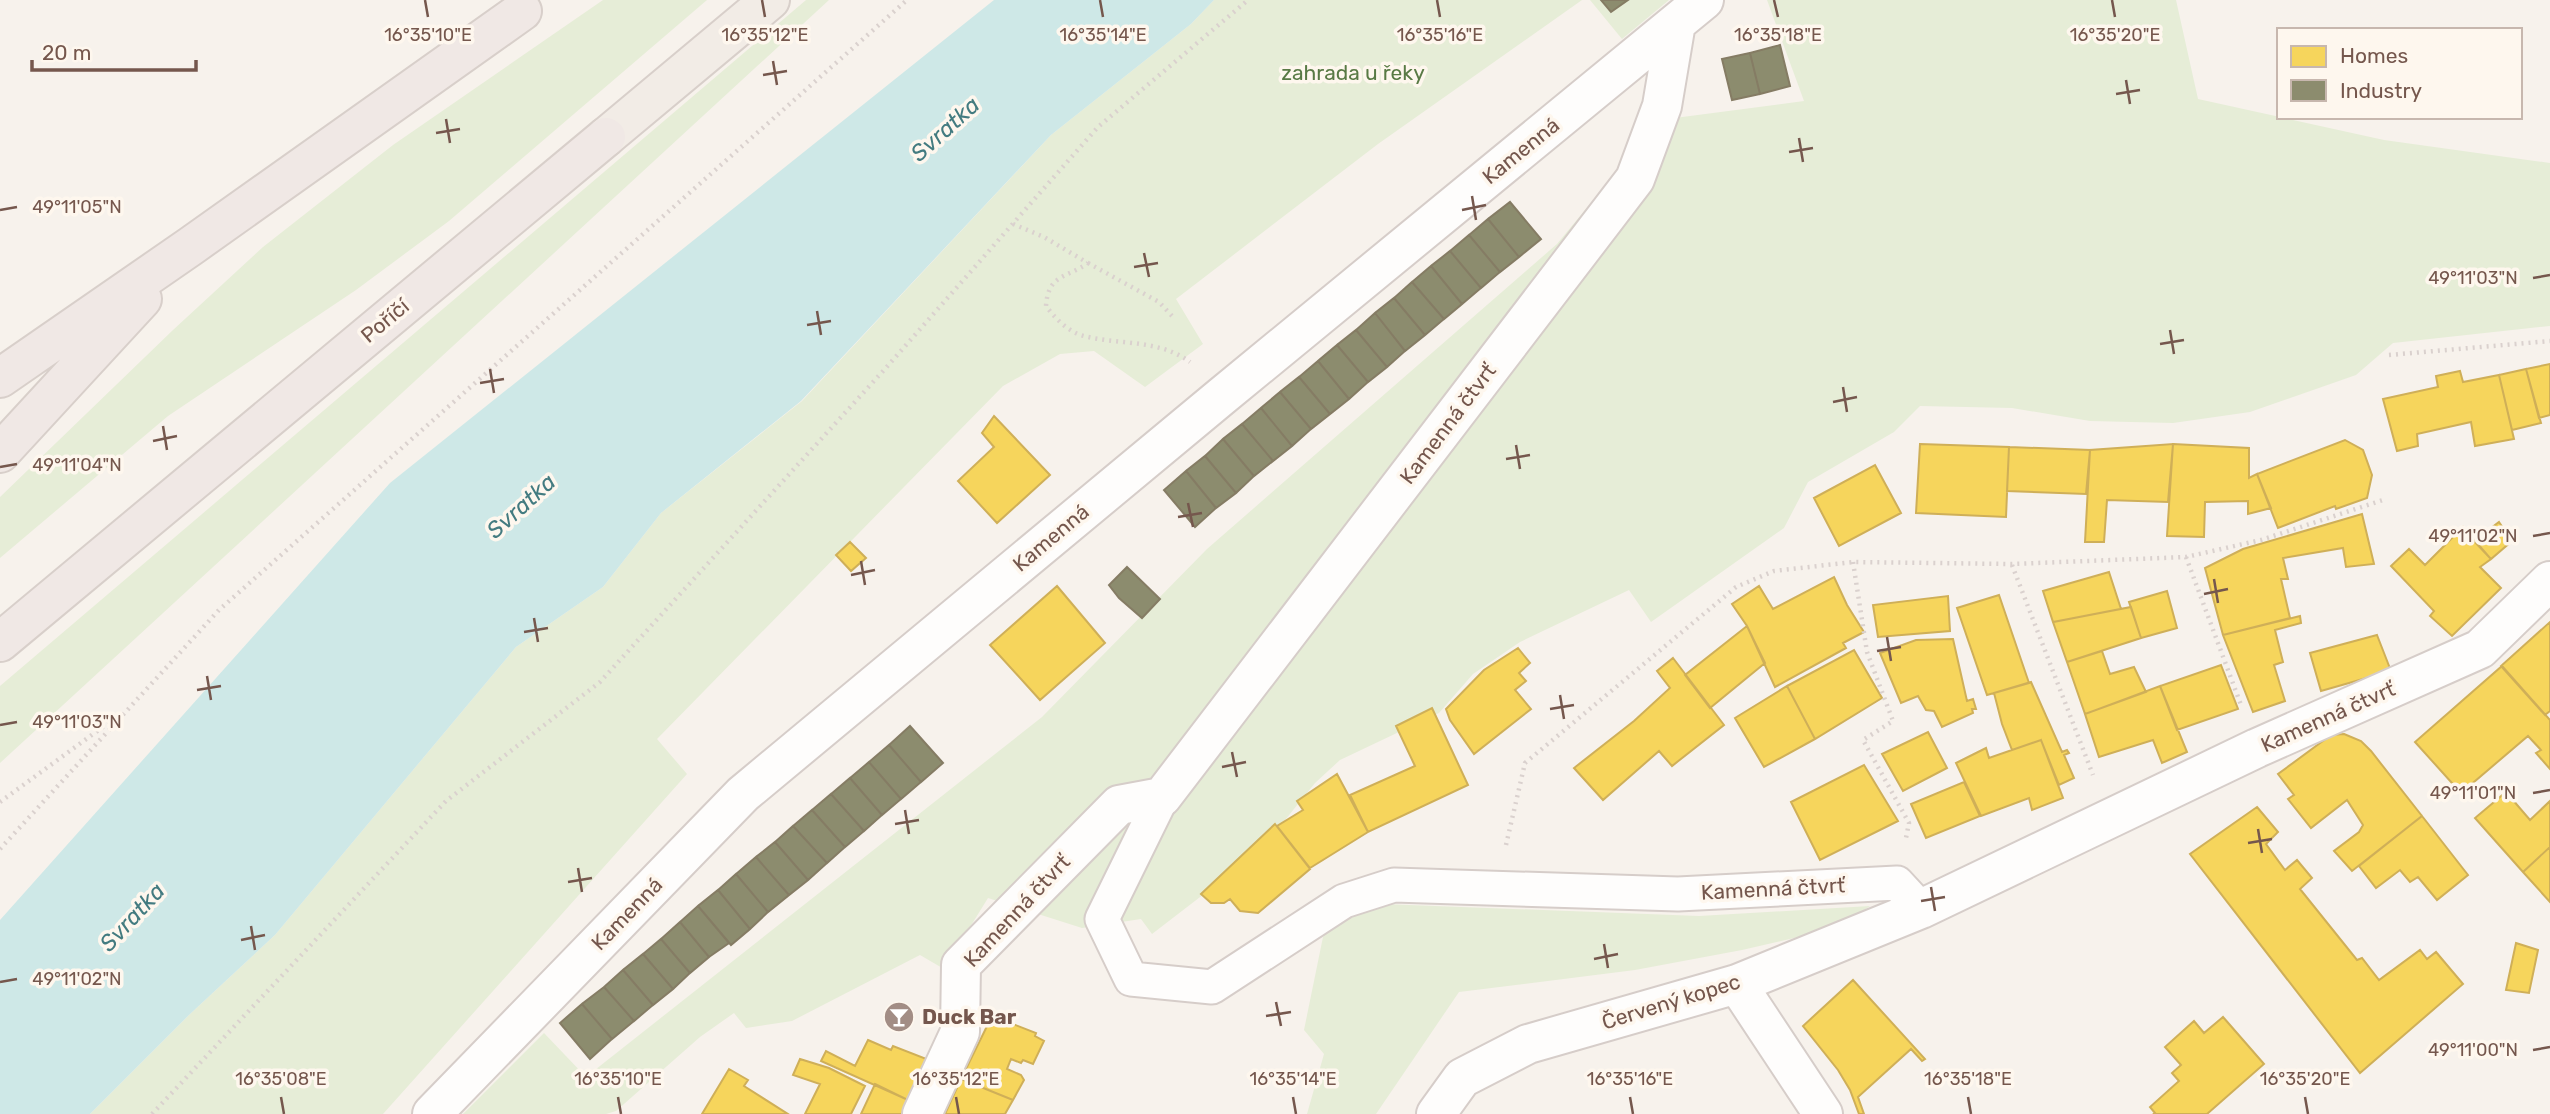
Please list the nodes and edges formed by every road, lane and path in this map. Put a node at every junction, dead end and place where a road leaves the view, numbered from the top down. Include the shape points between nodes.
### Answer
1 (770, 0) edge
2 (907, 0) edge
3 (1248, 0) edge
4 (530, 4) edge
5 (1690, 12) edge
6 (606, 137) joint
7 (1013, 224) junction
8 (191, 246) junction
9 (1088, 263) junction
10 (1173, 317) dead end
11 (2550, 341) edge
12 (2389, 355) dead end
13 (0, 377) edge
14 (1222, 396) junction
15 (0, 453) edge
16 (2383, 500) dead end
17 (2186, 557) junction
18 (1853, 562) junction
19 (2012, 564) junction
20 (2550, 581) edge
21 (0, 642) edge
22 (124, 712) junction
23 (2257, 748) junction
24 (1162, 797) junction
25 (0, 802) edge
26 (2110, 818) junction
27 (0, 849) edge
28 (1495, 888) junction
29 (1909, 896) junction
30 (1737, 984) junction
31 (152, 1114) edge
32 (432, 1114) edge
33 (922, 1114) edge
34 (1436, 1114) edge
35 (1823, 1114) edge

1 - 6 main road, Poříčí
2 - 22 path via 219,610
3 - 7 path via 1098,127
4 - 8 highway
5 - 14 street, Kamenná
5 - 24 street, Kamenná čtvrť via 1635,180
6 - 21 highway, Poříčí
7 - 9 path
7 - 31 path via 600,682 446,800
8 - 13 highway
8 - 15 highway
9 - 10 path via 1159,302
9 - 14 path via 1059,278 1047,291 1046,306 1056,320 1082,335 1154,346 1188,359
11 - 12 path
14 - 32 street, Kamenná via 743,794
16 - 17 path via 2261,540
17 - 19 path
17 - 23 path
18 - 19 path
18 - 28 path via 1774,571 1736,587 1525,763
18 - 29 path via 1867,652 1893,722 1863,740 1909,823
19 - 26 path
20 - 23 street, Kamenná čtvrť via 2480,649
22 - 25 path
22 - 27 path
23 - 26 street, Kamenná čtvrť
24 - 28 lane, Kamenná čtvrť via 1102,919 1131,979 1212,987 1344,901 1394,884
24 - 33 street, Kamenná čtvrť via 1119,805 961,965 960,1032
26 - 29 street, Kamenná čtvrť
28 - 29 lane, Kamenná čtvrť
29 - 30 street, Červený kopec
30 - 34 street, Červený kopec via 1528,1044 1462,1078
30 - 35 street

